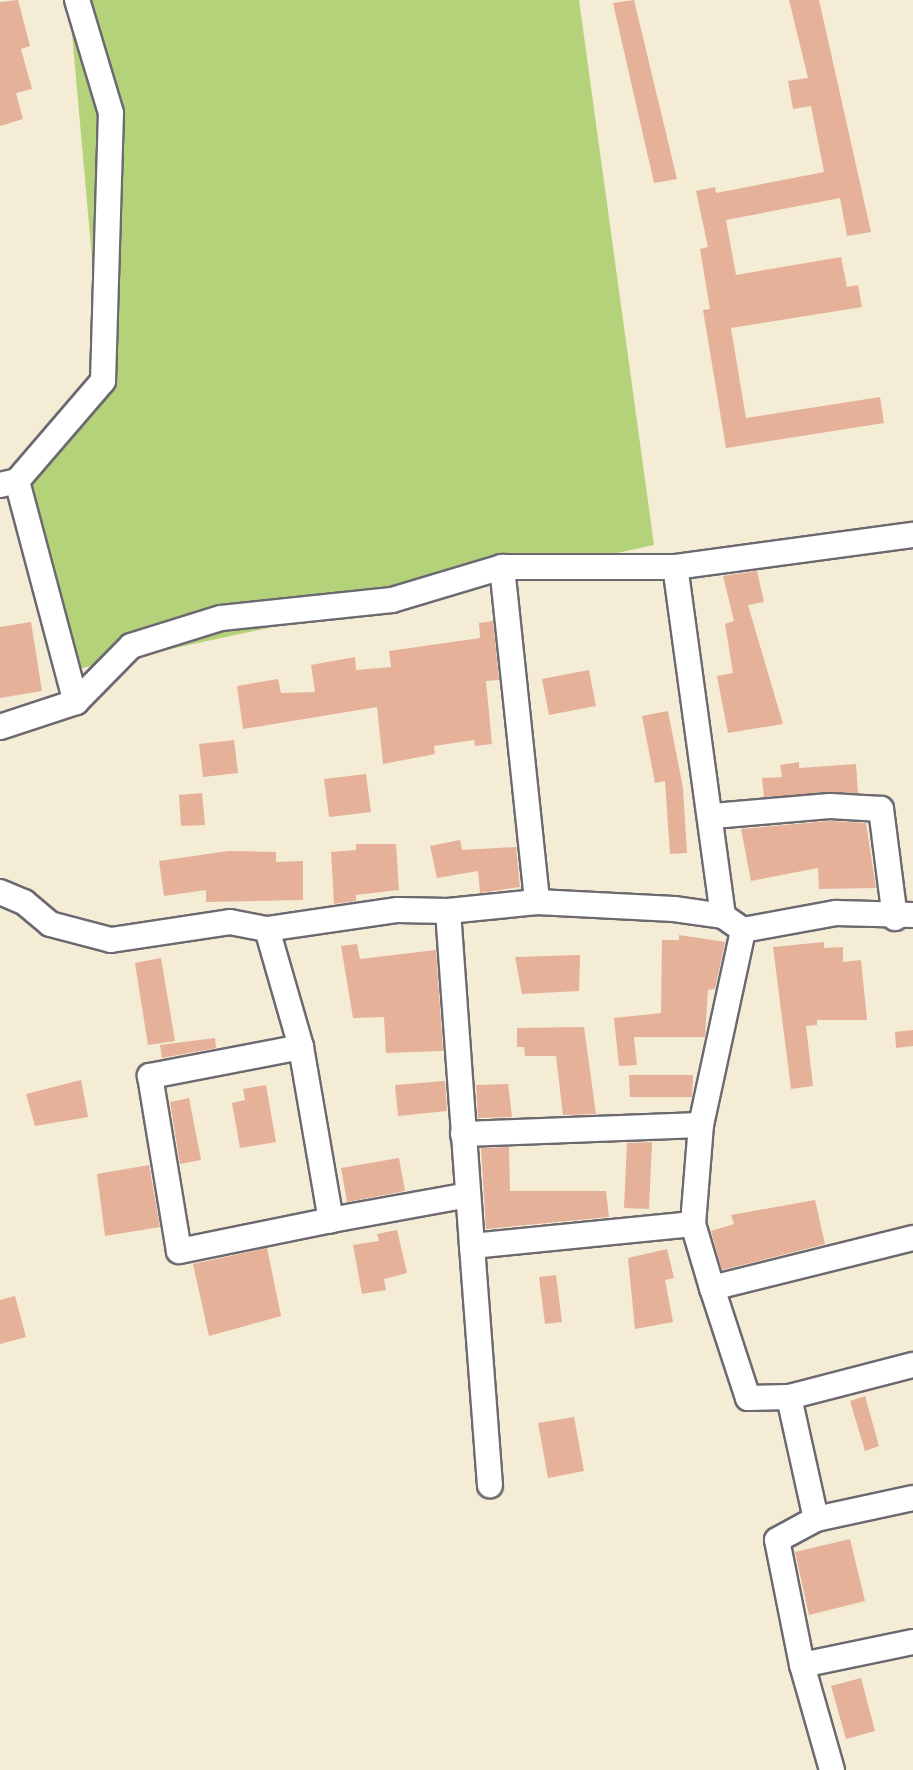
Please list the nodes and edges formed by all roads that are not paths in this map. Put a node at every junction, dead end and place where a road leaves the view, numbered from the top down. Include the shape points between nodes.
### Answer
1 (77, 0) edge
2 (8, 483) edge
3 (913, 535) edge
4 (502, 567) junction
5 (675, 567) junction
6 (76, 702) junction
7 (0, 727) edge
8 (713, 816) junction
9 (0, 892) edge
10 (537, 902) junction
11 (448, 911) junction
12 (904, 916) edge
13 (733, 923) junction
14 (267, 929) junction
15 (301, 1047) junction
16 (701, 1125) junction
17 (463, 1134) junction
18 (468, 1195) junction
19 (331, 1220) junction
20 (693, 1224) junction
21 (913, 1238) edge
22 (472, 1246) junction
23 (712, 1288) junction
24 (913, 1365) edge
25 (789, 1397) junction
26 (490, 1485) dead end
27 (913, 1498) edge
28 (816, 1519) junction
29 (913, 1642) edge
30 (802, 1665) junction
31 (832, 1770) edge

1 - 2 street via 111,113 103,381
2 - 6 street
3 - 5 street
4 - 5 street
4 - 6 street via 392,600 221,618 131,646
4 - 10 street
5 - 8 street
6 - 7 street
8 - 12 street via 830,806 881,809
8 - 13 street
9 - 14 street via 24,902 50,924 111,940 230,922
10 - 11 street
10 - 13 street
11 - 14 street via 398,910
11 - 17 street
12 - 13 street via 836,913
13 - 16 street
14 - 15 street
15 - 19 street
15 - 19 street via 150,1076 179,1251
16 - 17 street
16 - 20 street
17 - 18 street
18 - 19 street
18 - 22 street
20 - 22 street
20 - 23 street
21 - 23 street
22 - 26 street
23 - 25 street via 748,1398
24 - 25 street
25 - 28 street
27 - 28 street
28 - 30 street via 777,1540
29 - 30 street
30 - 31 street

